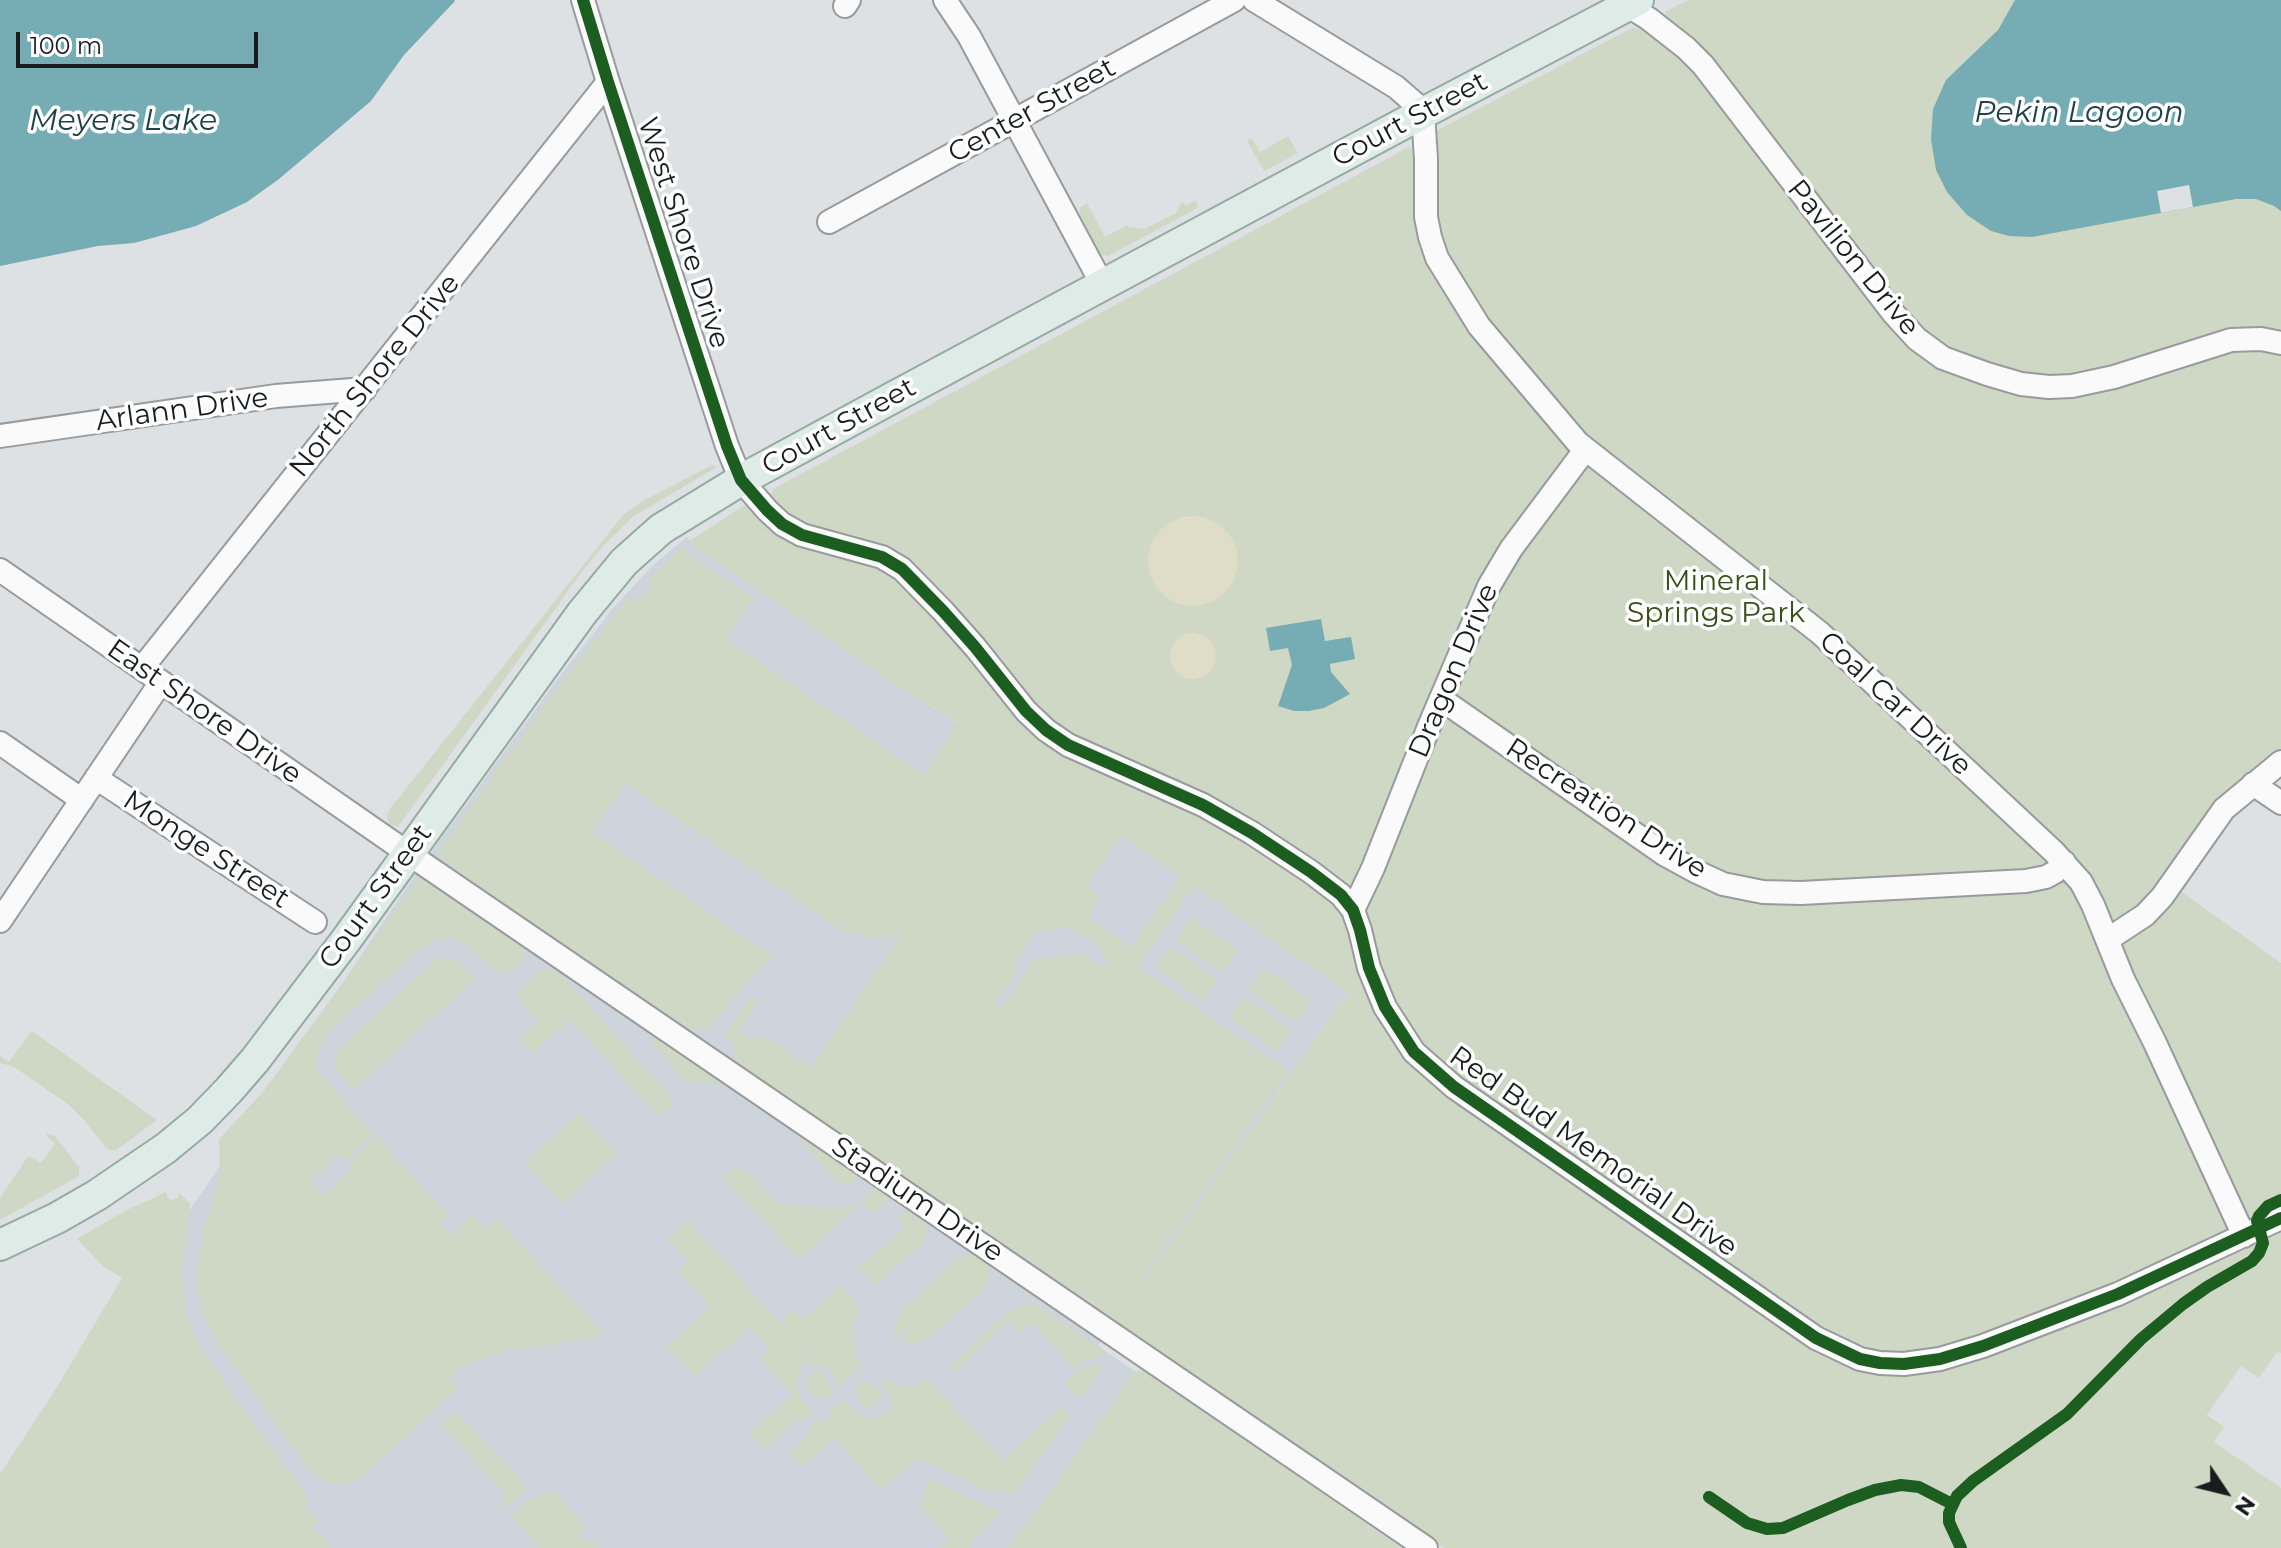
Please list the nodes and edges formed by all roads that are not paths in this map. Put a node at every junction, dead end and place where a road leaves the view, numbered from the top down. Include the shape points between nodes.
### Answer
1 (583, 0) edge
2 (945, 0) edge
3 (1234, 0) edge
4 (1254, 0) edge
5 (1628, 2) edge
6 (608, 82) junction
7 (1423, 113) junction
8 (1014, 120) junction
9 (829, 222) dead end
10 (1102, 284) junction
11 (2281, 343) edge
12 (365, 389) junction
13 (0, 436) edge
14 (1585, 450) junction
15 (741, 480) junction
16 (0, 570) edge
17 (142, 668) junction
18 (161, 682) junction
19 (1441, 699) junction
20 (0, 743) edge
21 (2281, 762) edge
22 (96, 778) junction
23 (2253, 784) junction
24 (82, 800) junction
25 (2281, 803) edge
26 (409, 853) junction
27 (2064, 862) junction
28 (1353, 910) junction
29 (2, 915) edge
30 (315, 922) dead end
31 (2107, 940) junction
32 (2281, 1218) edge
33 (2244, 1236) junction
34 (0, 1245) edge
35 (1426, 1548) edge

1 - 6 street, West Shore Drive
2 - 8 street
3 - 8 street, Center Street
4 - 7 street via 1396,87
5 - 7 main road, Court Street
5 - 11 street, Pavilion Drive via 1703,65 1894,314 1943,358 2021,384 2072,386 2231,340
6 - 12 street, North Shore Drive
6 - 15 street, West Shore Drive
7 - 10 main road, Court Street
7 - 14 street, Coal Car Drive via 1426,217 1437,258 1479,326
8 - 9 street, Center Street
8 - 10 street
10 - 15 main road, Court Street
12 - 13 street, Arlann Drive via 276,396
12 - 17 street, North Shore Drive
14 - 19 street, Dragon Drive via 1503,560
14 - 27 street, Coal Car Drive via 1813,627
15 - 26 main road, Court Street via 661,529 624,562
15 - 28 street, Red Bud Memorial Drive via 782,524 802,535 882,557 902,569 1046,730 1252,833 1311,872
16 - 17 street, East Shore Drive
17 - 18 street, East Shore Drive
18 - 22 street
18 - 26 street, East Shore Drive
19 - 27 street, Recreation Drive via 1664,854 1735,887 1825,892 2026,881 2046,877
19 - 28 street, Dragon Drive
20 - 24 street, Monge Street
21 - 23 street
22 - 24 street
22 - 30 street, Monge Street
23 - 25 street
23 - 31 street via 2224,809 2162,897
24 - 29 street
26 - 34 main road, Court Street via 255,1060 200,1120 97,1195
26 - 35 street, Stadium Drive
27 - 31 street, Coal Car Drive via 2087,891
28 - 33 street, Red Bud Memorial Drive via 1385,1007 1414,1052 1432,1069 1816,1338 1860,1359 1904,1364 1960,1354 2077,1311
31 - 33 street, Coal Car Drive
32 - 33 street, Red Bud Memorial Drive

